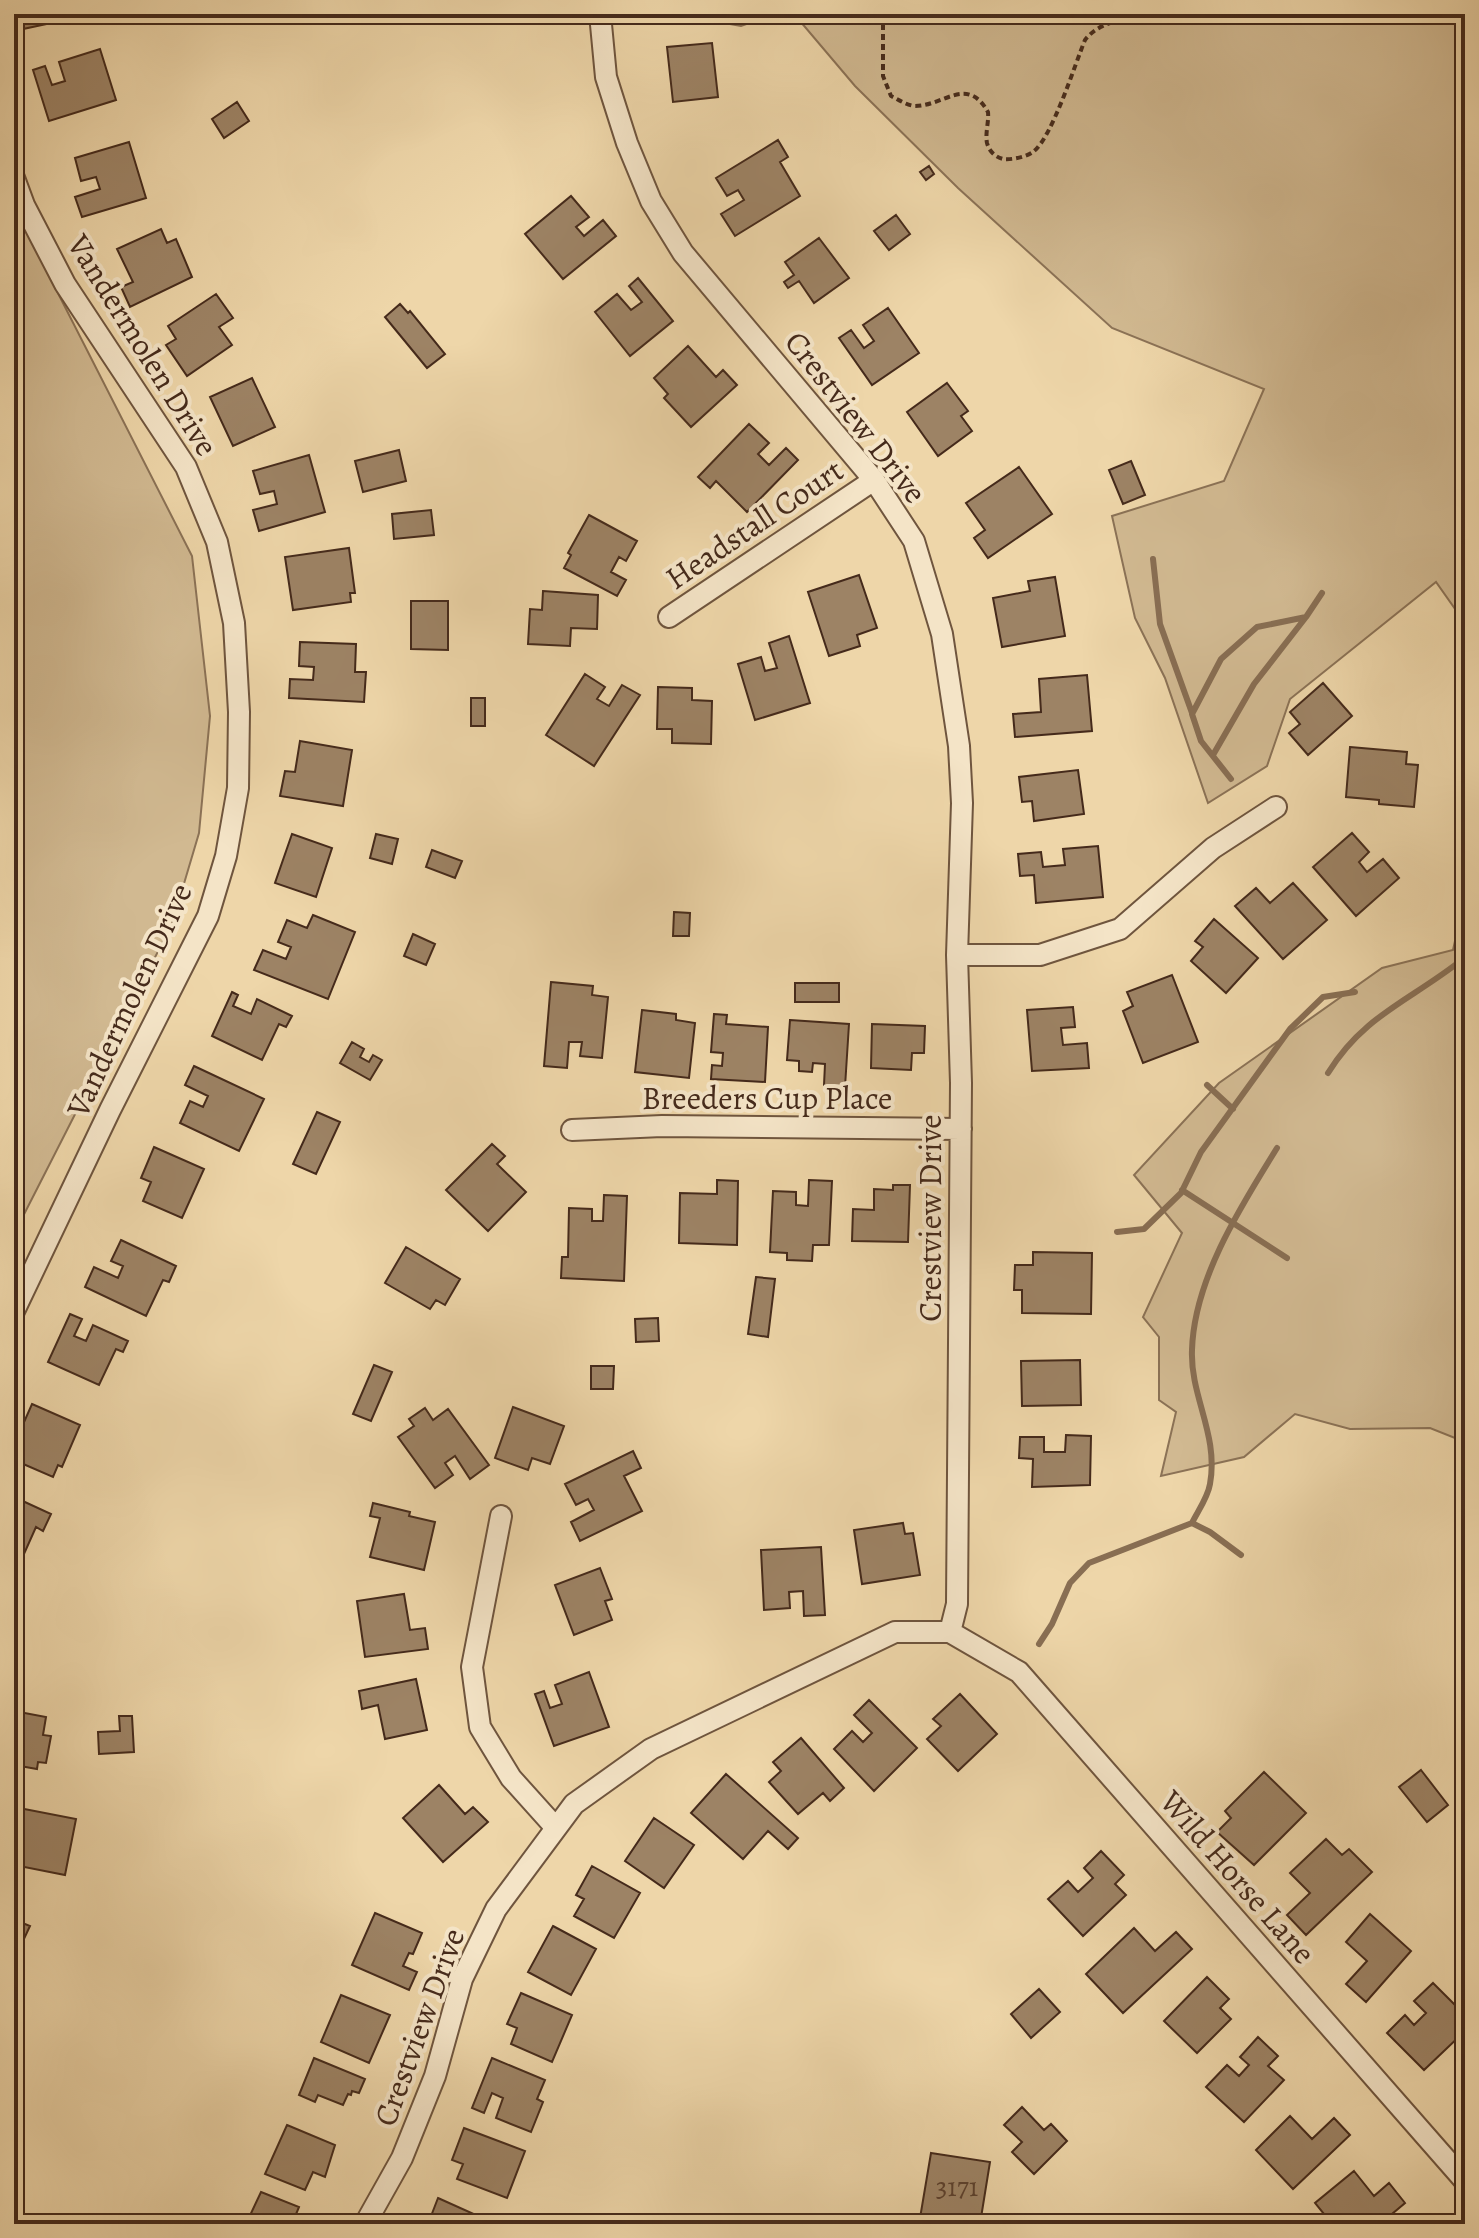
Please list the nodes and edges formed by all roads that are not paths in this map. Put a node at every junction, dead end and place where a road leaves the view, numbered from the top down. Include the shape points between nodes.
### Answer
1 (600, 14) edge
2 (14, 178) edge
3 (874, 480) junction
4 (669, 617) dead end
5 (1276, 807) dead end
6 (957, 955) junction
7 (961, 1129) junction
8 (572, 1130) dead end
9 (14, 1311) edge
10 (501, 1516) dead end
11 (950, 1632) junction
12 (556, 1828) junction
13 (1465, 2181) edge
14 (365, 2224) edge

1 - 3 street, Crestview Drive via 606,77 651,201 683,253
2 - 9 street, Vandermolen Drive via 65,284 186,467 217,542 234,623 239,712 238,788 208,916
3 - 4 street, Headstall Court
3 - 6 street, Crestview Drive via 914,541 942,634 962,789
5 - 6 street via 1213,848 1120,929 1040,955
6 - 7 street, Crestview Drive
7 - 8 street, Breeders Cup Place
7 - 11 street, Crestview Drive via 957,1604
10 - 12 street via 472,1667 480,1727 511,1778
11 - 12 street, Crestview Drive via 895,1632 651,1749 574,1804
11 - 13 street, Wild Horse Lane via 1019,1672
12 - 14 street, Crestview Drive via 496,1909 462,1979 429,2090 402,2158

